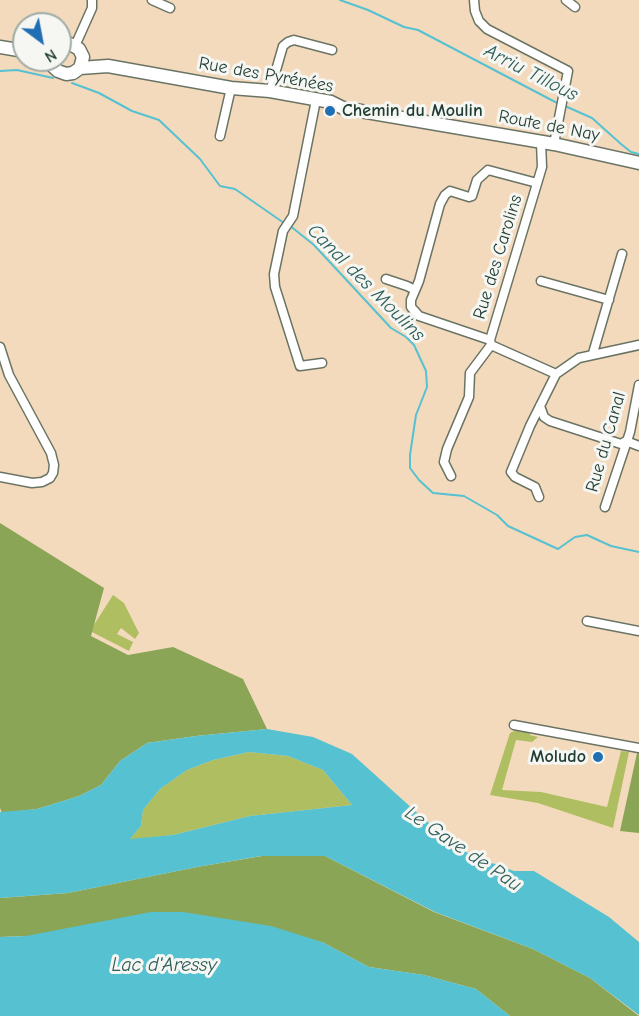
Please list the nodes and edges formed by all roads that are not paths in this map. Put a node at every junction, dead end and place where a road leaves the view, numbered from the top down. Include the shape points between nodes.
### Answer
1 (92, 0) edge
2 (152, 0) edge
3 (474, 0) edge
4 (566, 0) edge
5 (575, 7) dead end
6 (170, 9) dead end
7 (72, 45) edge
8 (78, 49) junction
9 (332, 50) dead end
10 (108, 66) junction
11 (80, 68) junction
12 (61, 72) edge
13 (231, 88) junction
14 (270, 91) junction
15 (316, 99) junction
16 (417, 121) joint
17 (219, 136) dead end
18 (541, 142) junction
19 (554, 144) junction
20 (639, 163) edge
21 (537, 183) junction
22 (622, 254) dead end
23 (386, 279) dead end
24 (541, 281) dead end
25 (415, 290) junction
26 (609, 300) junction
27 (491, 342) junction
28 (639, 345) edge
29 (0, 347) edge
30 (594, 353) junction
31 (322, 363) dead end
32 (556, 374) junction
33 (639, 385) edge
34 (540, 406) junction
35 (547, 419) junction
36 (531, 424) junction
37 (627, 441) junction
38 (639, 446) edge
39 (450, 476) dead end
40 (0, 477) edge
41 (539, 497) dead end
42 (605, 507) dead end
43 (587, 621) dead end
44 (639, 631) edge
45 (514, 725) dead end
46 (639, 748) edge

1 - 8 street
2 - 6 street
3 - 19 street via 479,21 487,29 567,71
4 - 5 street
7 - 8 main road
8 - 10 main road, Rue des Pyrénées
8 - 11 main road via 83,61
9 - 14 street via 294,40 288,42 283,46
10 - 11 main road, Rue des Pyrénées
10 - 13 main road, Rue des Pyrénées
11 - 12 main road, Rue des Pyrénées via 73,73
13 - 14 main road, Rue des Pyrénées
13 - 17 street
14 - 15 main road, Rue des Pyrénées
15 - 16 main road, Rue des Pyrénées via 343,108
15 - 31 street via 293,216 283,231 274,274 300,366
16 - 18 main road, Route de Nay
18 - 19 main road, Route de Nay
18 - 21 street, Rue des Carolins via 542,167
19 - 20 main road, Route de Nay
21 - 25 street, Rue des Carolins via 488,170 477,180 472,196 450,191 445,195
21 - 27 street, Rue des Carolins
22 - 26 street
23 - 25 street
24 - 26 street
25 - 27 street, Rue des Carolins via 411,307 419,316
26 - 30 street
27 - 32 street
27 - 39 street via 470,373 469,397 444,462
28 - 30 street
29 - 40 street via 9,375 54,465 50,478 42,482
30 - 32 street
32 - 34 street
33 - 37 street, Rue du Canal
34 - 35 street
34 - 36 street
35 - 36 street
35 - 37 street via 621,444
36 - 41 street via 512,472 535,487
37 - 38 street
37 - 42 street, Rue du Canal
43 - 44 street
45 - 46 street

